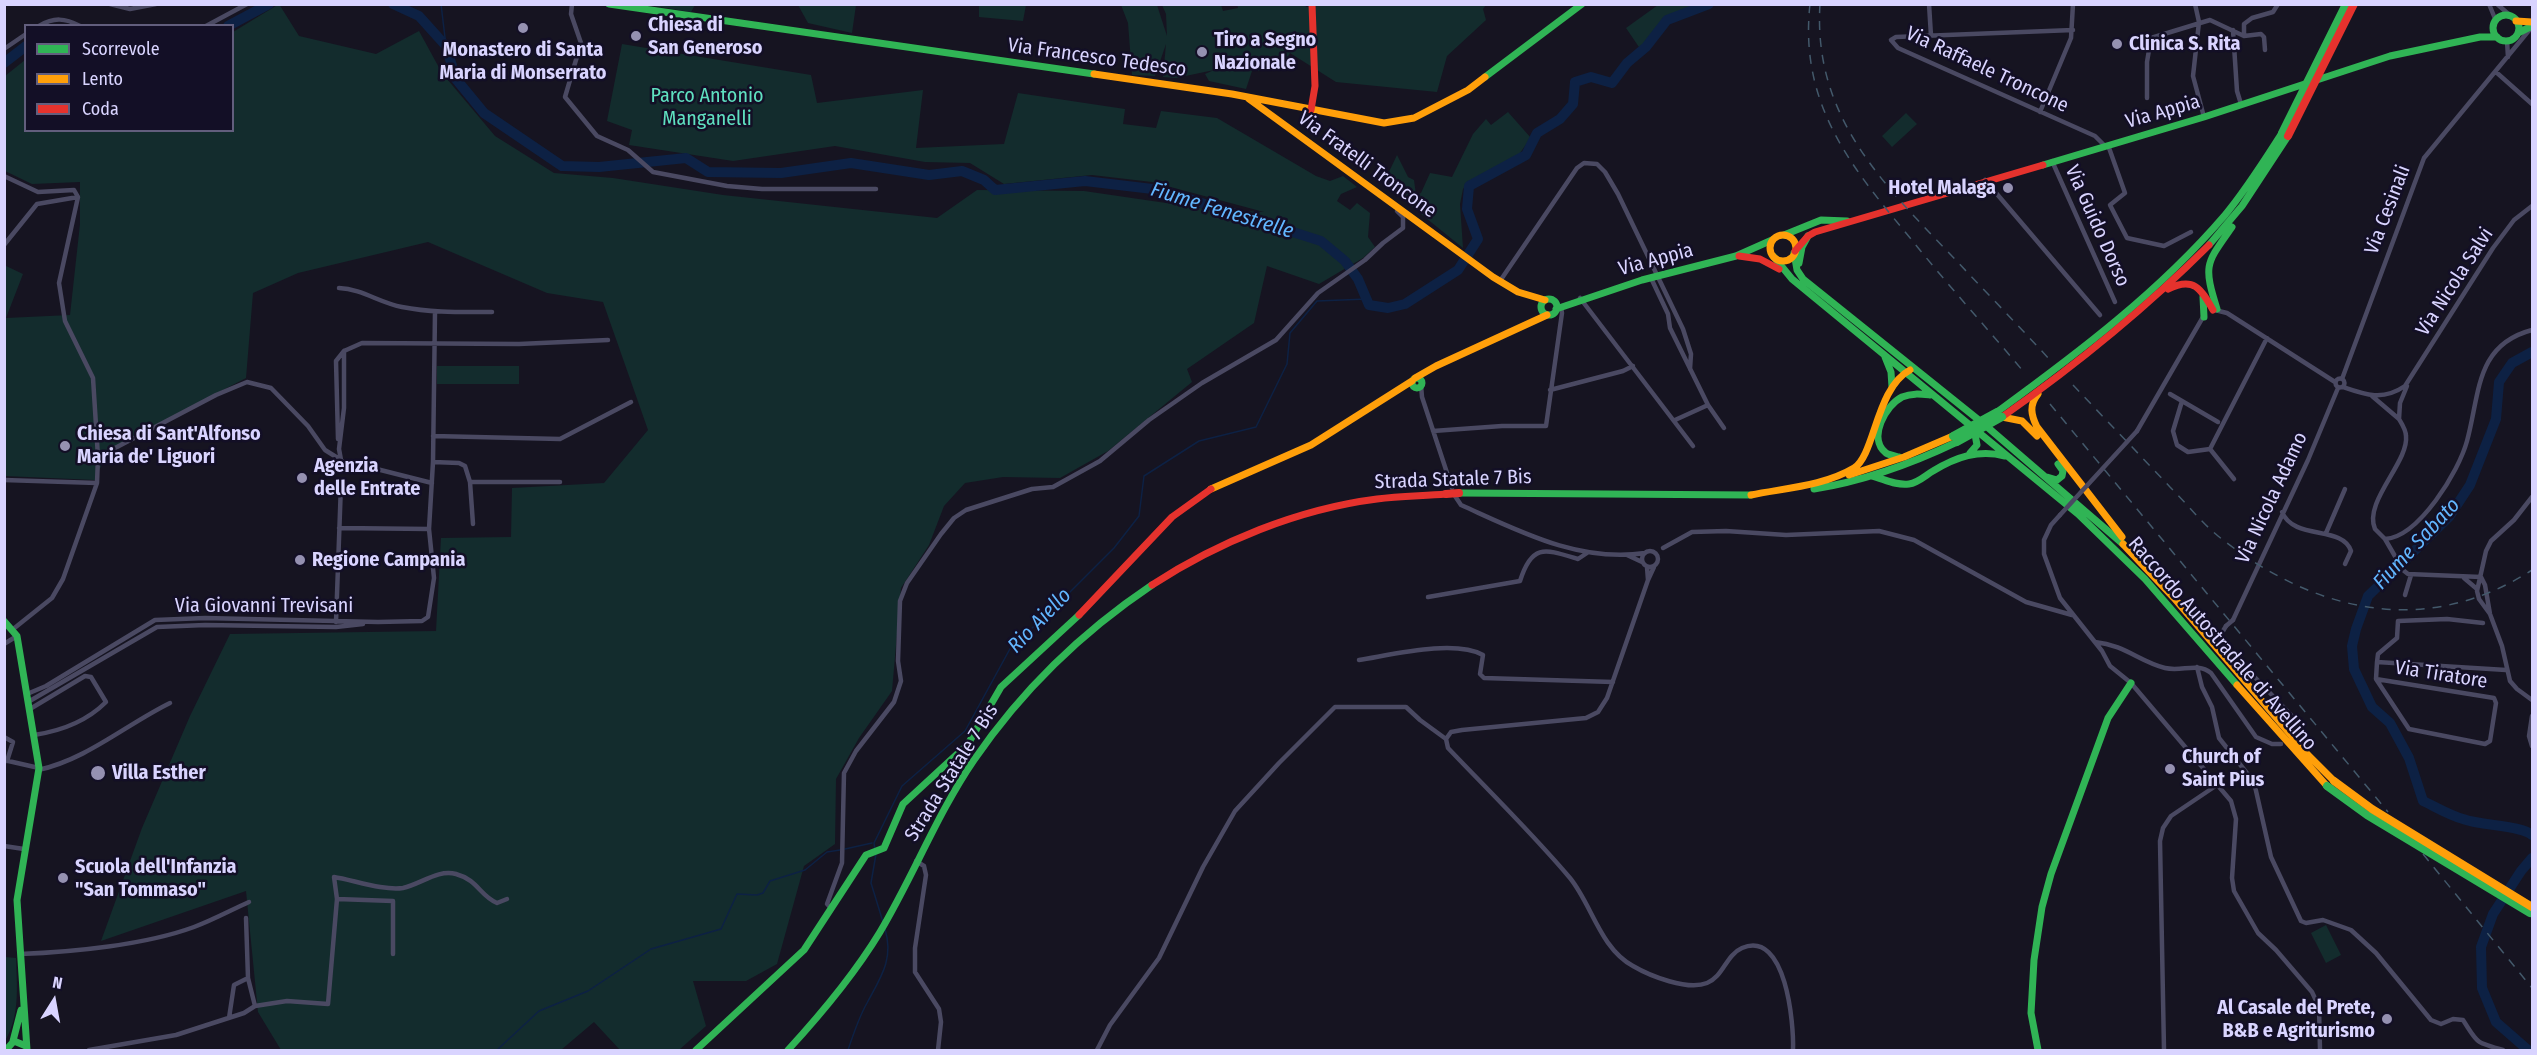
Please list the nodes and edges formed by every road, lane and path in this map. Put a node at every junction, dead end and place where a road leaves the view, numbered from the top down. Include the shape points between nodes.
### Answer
1 (110, 4) edge
2 (156, 4) edge
3 (247, 4) edge
4 (572, 4) edge
5 (609, 4) edge
6 (1312, 4) edge
7 (1582, 4) edge
8 (1929, 4) edge
9 (2073, 4) edge
10 (2195, 4) edge
11 (2278, 4) edge
12 (2346, 4) edge
13 (2354, 4) edge
14 (2489, 4) edge
15 (2497, 4) edge
16 (656, 8) edge
17 (2515, 19) junction
18 (2199, 22) junction
19 (2532, 22) edge
20 (2495, 23) junction
21 (43, 24) edge
22 (76, 24) edge
23 (210, 24) edge
24 (2531, 28) edge
25 (2073, 30) junction
26 (2233, 30) junction
27 (24, 35) edge
28 (1930, 36) junction
29 (2244, 36) junction
30 (2519, 36) junction
31 (2480, 37) junction
32 (2497, 37) junction
33 (2532, 38) edge
34 (2507, 41) junction
35 (4, 49) edge
36 (2265, 50) dead end
37 (2508, 57) junction
38 (2496, 72) junction
39 (1247, 97) junction
40 (2147, 98) dead end
41 (2241, 104) junction
42 (2532, 104) edge
43 (1311, 110) junction
44 (2040, 112) junction
45 (2204, 117) junction
46 (2285, 134) junction
47 (2107, 145) junction
48 (2052, 161) junction
49 (4, 177) edge
50 (1985, 180) junction
51 (876, 189) dead end
52 (78, 197) junction
53 (1395, 206) junction
54 (2532, 206) edge
55 (2239, 210) junction
56 (1856, 221) junction
57 (2191, 232) dead end
58 (1784, 235) junction
59 (1808, 236) junction
60 (1772, 240) junction
61 (4, 245) edge
62 (1750, 252) junction
63 (1795, 252) junction
64 (1739, 256) junction
65 (1773, 257) junction
66 (1784, 271) junction
67 (1654, 277) junction
68 (1500, 281) junction
69 (1810, 284) junction
70 (339, 288) dead end
71 (2202, 292) junction
72 (1580, 298) junction
73 (1534, 299) junction
74 (2151, 300) junction
75 (2115, 302) dead end
76 (1554, 304) junction
77 (2215, 310) junction
78 (1543, 311) junction
79 (435, 312) junction
80 (492, 312) dead end
81 (1675, 313) junction
82 (2100, 315) dead end
83 (1669, 317) junction
84 (2204, 317) junction
85 (2532, 330) edge
86 (2267, 338) junction
87 (608, 340) dead end
88 (435, 344) junction
89 (1884, 354) junction
90 (1633, 366) junction
91 (1690, 369) junction
92 (1905, 372) junction
93 (2342, 380) junction
94 (2335, 382) junction
95 (2408, 382) junction
96 (1416, 383) junction
97 (2341, 387) junction
98 (1892, 388) junction
99 (2043, 388) junction
100 (1550, 390) junction
101 (2397, 392) junction
102 (2170, 394) dead end
103 (2372, 396) junction
104 (1936, 398) junction
105 (2402, 399) junction
106 (630, 402) dead end
107 (2182, 402) junction
108 (1708, 405) junction
109 (1966, 410) junction
110 (1999, 414) junction
111 (2398, 418) junction
112 (1675, 420) junction
113 (2218, 422) dead end
114 (1724, 428) dead end
115 (1974, 429) junction
116 (1433, 431) junction
117 (434, 436) junction
118 (1955, 439) junction
119 (1693, 446) dead end
120 (2210, 449) junction
121 (1970, 453) junction
122 (98, 457) junction
123 (1905, 457) junction
124 (341, 460) junction
125 (2012, 460) junction
126 (433, 462) junction
127 (1900, 466) junction
128 (1872, 476) junction
129 (2044, 476) junction
130 (2234, 479) dead end
131 (4, 480) edge
132 (1917, 480) junction
133 (470, 482) junction
134 (560, 482) dead end
135 (97, 483) junction
136 (432, 483) junction
137 (341, 484) dead end
138 (1824, 484) junction
139 (2345, 489) dead end
140 (1453, 493) junction
141 (2532, 497) edge
142 (2282, 512) junction
143 (473, 524) dead end
144 (339, 528) junction
145 (429, 529) junction
146 (2326, 533) junction
147 (2385, 539) junction
148 (2127, 547) junction
149 (1663, 548) junction
150 (1647, 552) junction
151 (1587, 553) junction
152 (1627, 555) junction
153 (1658, 559) junction
154 (1642, 562) junction
155 (2345, 564) dead end
156 (1654, 566) junction
157 (1647, 567) junction
158 (2411, 575) junction
159 (2462, 576) junction
160 (2481, 577) junction
161 (1648, 580) junction
162 (2477, 589) junction
163 (2405, 595) dead end
164 (1428, 597) dead end
165 (2490, 614) junction
166 (2072, 615) junction
167 (336, 620) junction
168 (4, 621) edge
169 (378, 622) junction
170 (2483, 623) dead end
171 (336, 627) junction
172 (14, 633) junction
173 (2095, 642) junction
174 (4, 644) edge
175 (1359, 660) dead end
176 (2377, 662) junction
177 (2197, 667) junction
178 (2506, 670) junction
179 (2376, 679) junction
180 (1613, 682) junction
181 (2131, 683) junction
182 (2532, 700) edge
183 (28, 702) junction
184 (170, 703) dead end
185 (2532, 716) edge
186 (2293, 731) dead end
187 (34, 735) junction
188 (4, 737) edge
189 (1446, 739) junction
190 (2281, 744) dead end
191 (2532, 746) edge
192 (6, 760) edge
193 (38, 769) junction
194 (2330, 784) junction
195 (2217, 785) junction
196 (4, 846) edge
197 (24, 849) junction
198 (916, 861) junction
199 (337, 899) junction
200 (507, 899) dead end
201 (249, 902) dead end
202 (830, 907) junction
203 (2532, 911) edge
204 (246, 918) dead end
205 (20, 954) junction
206 (393, 954) dead end
207 (248, 978) junction
208 (23, 1002) junction
209 (255, 1006) junction
210 (229, 1018) junction
211 (13, 1041) junction
212 (26, 1048) edge
213 (6, 1050) edge
214 (89, 1050) edge
215 (696, 1050) edge
216 (788, 1050) edge
217 (938, 1050) edge
218 (1096, 1050) edge
219 (1793, 1050) edge
220 (2038, 1050) edge
221 (2164, 1050) edge
222 (2320, 1050) edge
223 (2503, 1050) edge

1 - 2 street via 130,9
3 - 23 street
4 - 51 street via 571,14 581,43 565,97 597,136 628,150 653,172 762,189
5 - 16 main road, Via Francesco Tedesco
6 - 43 main road via 1315,86
7 - 43 main road, Via Francesco Tedesco via 1468,90 1414,118 1384,123
8 - 28 street
9 - 25 street
10 - 18 street
11 - 29 street via 2273,12 2244,24
12 - 46 main road, bridge
13 - 46 main road, bridge
14 - 20 street
15 - 17 street
16 - 39 main road, Via Francesco Tedesco
17 - 19 main road
17 - 20 main road via 2502,16
17 - 30 main road
18 - 26 street via 2210,20
18 - 40 street via 2151,38
18 - 45 street via 2193,76
20 - 31 main road, Via Appia
20 - 32 main road
21 - 22 street via 54,19
24 - 30 main road
24 - 33 street
25 - 28 street, Via Raffaele Troncone
25 - 44 street
26 - 29 street
26 - 41 street
27 - 35 street
28 - 44 street, Via Raffaele Troncone via 1891,40 1898,48
29 - 36 street via 2261,34
30 - 34 main road
30 - 37 street, Via Cesinali
31 - 32 main road, Via Appia
31 - 41 main road, Via Appia via 2390,56
32 - 34 main road
34 - 37 street
37 - 38 street, Via Cesinali
38 - 42 street
38 - 93 street, Via Cesinali via 2424,158
39 - 43 main road, Via Francesco Tedesco
39 - 53 main road, Via Fratelli Troncone
41 - 45 main road, Via Appia
44 - 47 street, Via Raffaele Troncone
45 - 47 main road, Via Appia
46 - 55 main road
46 - 110 main road via 2213,231 2184,261
47 - 48 main road, Via Appia
47 - 57 street via 2125,193 2110,205 2127,238 2164,246
48 - 50 main road, Via Appia
48 - 75 street, Via Guido Dorso
49 - 52 street via 38,192 74,190
50 - 56 main road, Via Appia
50 - 82 street
52 - 61 street via 37,204
52 - 122 street via 59,283 65,321 93,378
53 - 68 main road, Via Fratelli Troncone
53 - 202 street via 1403,218 1403,228 1318,293 1276,340 1193,389 1100,461 1053,487 1032,489 966,510 941,534 907,583 900,601 901,681 894,702 844,773 842,863 827,904
54 - 95 street, Via Nicola Salvi via 2514,220 2493,248
55 - 74 main road via 2211,243
55 - 77 main road via 2209,263
56 - 58 main road, Via Appia via 1821,220
56 - 59 main road, Via Appia
58 - 60 main road, Via Appia
58 - 63 main road via 1792,239
59 - 63 main road
59 - 69 main road via 1799,262
60 - 62 main road, Via Appia
60 - 65 main road
62 - 64 main road, Via Appia
62 - 65 main road, Via Appia
63 - 65 main road, Via Appia via 1786,260
63 - 69 main road via 1798,273
64 - 66 main road via 1760,259
64 - 67 main road, Via Appia
65 - 66 main road
66 - 89 main road, Raccordo Autostradale di Avellino
67 - 68 street via 1618,194 1605,172 1597,164 1589,163 1577,168
67 - 72 main road, Via Appia
67 - 81 street
67 - 83 street
68 - 73 main road
69 - 109 main road, Raccordo Autostradale di Avellino
70 - 79 street
71 - 74 main road via 2181,282
71 - 77 main road
71 - 84 main road
72 - 76 main road, Via Appia
72 - 90 street
73 - 76 main road
73 - 78 main road
74 - 99 main road
76 - 78 main road
76 - 78 main road, Via Appia via 1554,313
76 - 100 street via 1562,313
77 - 84 street
77 - 86 street via 2227,313
78 - 96 main road via 1537,319 1427,370
79 - 80 street
79 - 88 street
81 - 83 street
81 - 91 street via 1691,354
83 - 91 street via 1670,328
84 - 166 street, bridge via 2136,431 2051,525 2044,540 2044,554 2060,598
85 - 147 street via 2504,343 2488,360 2467,444 2428,513 2408,532
86 - 94 street
86 - 120 street
87 - 88 street
88 - 117 street
88 - 124 street via 362,343 344,351 336,361
89 - 92 main road, Raccordo Autostradale di Avellino
89 - 98 main road
90 - 100 street
90 - 112 street
91 - 108 street
92 - 98 main road
92 - 104 main road, Raccordo Autostradale di Avellino
92 - 109 main road via 1913,371
93 - 94 street
93 - 97 street
94 - 97 street
95 - 101 street
95 - 105 street
96 - 116 street
96 - 202 main road via 1311,445 1209,490 1172,517 1090,604 1001,687 968,744 914,791 903,804 884,848 866,855
97 - 103 street
97 - 142 street, Via Nicola Adamo
98 - 138 main road via 1860,462
99 - 110 main road
99 - 148 main road via 2031,406 2037,428
100 - 116 street via 1546,426
101 - 103 street
101 - 105 street
102 - 107 street
103 - 111 street
104 - 115 main road, Raccordo Autostradale di Avellino
104 - 123 main road via 1908,394 1884,414 1878,433 1880,447 1887,455
105 - 111 street
106 - 117 street via 560,439
107 - 113 street
107 - 120 street via 2173,431 2177,445 2188,452
108 - 112 street
108 - 114 street
109 - 129 main road, Raccordo Autostradale di Avellino
110 - 118 main road, bridge
110 - 129 main road via 2014,417 2030,427 2063,471 2059,479
111 - 147 street via 2405,430 2405,446 2373,514 2374,530
112 - 119 street
115 - 121 main road via 1977,445
115 - 125 main road, Raccordo Autostradale di Avellino
116 - 140 street
117 - 126 street
118 - 123 main road
118 - 127 main road
120 - 130 street
121 - 125 main road via 1997,453
121 - 132 main road
122 - 124 street via 247,382 271,388 325,450
122 - 135 street
123 - 138 main road
124 - 136 street
125 - 194 main road, Raccordo Autostradale di Avellino via 2137,568 2302,761
126 - 133 street via 465,466
126 - 136 street
127 - 128 main road
127 - 132 main road via 1899,477
128 - 132 main road via 1899,484
128 - 138 main road
129 - 148 main road, Raccordo Autostradale di Avellino
131 - 135 street
133 - 134 street
133 - 143 street
135 - 172 street via 63,579 52,598
136 - 145 street
137 - 144 street
138 - 140 main road, Strada Statale 7 Bis via 1751,495
139 - 146 street
140 - 151 street via 1461,505 1538,539
140 - 198 main road, Strada Statale 7 Bis via 1384,497 1305,513 1217,547 1138,592 1063,653 1024,693 975,759
141 - 160 street, Via Tiratore via 2488,546
142 - 146 street via 2300,527 2317,535
142 - 186 street, Via Nicola Adamo, bridge via 2220,641 2293,717
144 - 145 street
144 - 167 street
145 - 169 street, Via Giovanni Trevisani via 434,578 428,617 422,621
146 - 155 street via 2349,545 2351,551
147 - 158 street via 2403,570
148 - 194 main road, Raccordo Autostradale di Avellino
149 - 150 street
149 - 153 street
149 - 166 street via 1692,532 1786,535 1879,531 1914,540 2026,602
150 - 152 street
150 - 153 street via 1656,554
150 - 154 street
151 - 152 street
151 - 164 street via 1578,559 1550,550 1540,552 1526,563 1520,581
152 - 154 street
153 - 156 street
154 - 157 street
156 - 157 street
156 - 161 street
157 - 161 street
158 - 159 street
158 - 163 street
159 - 160 street
159 - 162 street
160 - 162 street, Via Tiratore
160 - 165 street, Via Tiratore
161 - 180 street
162 - 165 street, Via Tiratore via 2478,599
165 - 178 street, Via Tiratore
166 - 173 street
167 - 169 street, Via Giovanni Trevisani
167 - 171 street
167 - 183 street, Via Giovanni Trevisani via 155,620 46,686
168 - 172 main road
169 - 171 street, Via Giovanni Trevisani
170 - 176 street, Via Tiratore via 2447,619 2398,621 2397,638 2378,654
171 - 183 street, Via Giovanni Trevisani via 157,627
172 - 174 street
172 - 183 main road
173 - 177 street via 2118,645 2165,668
173 - 181 street via 2110,666
175 - 180 street via 1458,649 1483,655 1480,674 1484,678
176 - 178 street, Via Tiratore
176 - 179 street, Via Tiratore
177 - 190 street via 2211,673 2256,737
177 - 223 street via 2219,738 2254,782 2271,857 2301,921 2323,920 2351,930 2376,953 2431,1020 2441,1024 2463,1020 2474,1039
178 - 182 street, Via Tiratore via 2512,685
179 - 179 street, Via Tiratore via 2494,698 2490,741 2486,744 2409,729
180 - 189 street via 1598,711 1586,718 1462,730 1451,732
181 - 195 street
181 - 220 main road via 2108,718 2042,907 2031,1013
183 - 187 main road
183 - 187 street via 91,676 106,702 59,732
184 - 193 street via 59,765
185 - 191 street
187 - 193 main road
188 - 192 street via 14,742
189 - 218 street via 1406,707 1335,707 1235,811 1159,958
189 - 219 street via 1448,748 1571,880 1611,947 1630,966 1661,979 1694,985 1715,979 1742,948 1753,946 1775,958 1781,970
192 - 193 street
193 - 197 main road
194 - 203 main road, Raccordo Autostradale di Avellino, bridge
195 - 221 street via 2171,816 2160,841
195 - 222 street via 2231,801 2236,819 2234,891 2258,933 2312,992 2319,1007
196 - 197 street
197 - 205 main road via 17,900
198 - 216 main road, Strada Statale 7 Bis via 881,931 826,1009
198 - 217 street via 924,866 926,874 915,972 939,1009
199 - 200 street via 334,877 403,888 445,872 476,884 491,901
199 - 206 street via 393,901
199 - 209 street via 328,1004 287,1001
201 - 205 street via 195,927 172,933 120,944
202 - 215 main road via 804,950
204 - 207 street
205 - 208 main road
207 - 209 street
207 - 210 street via 234,985
208 - 211 main road
208 - 212 main road
209 - 210 street
210 - 214 street via 176,1035
211 - 212 main road via 20,1041
211 - 213 main road

